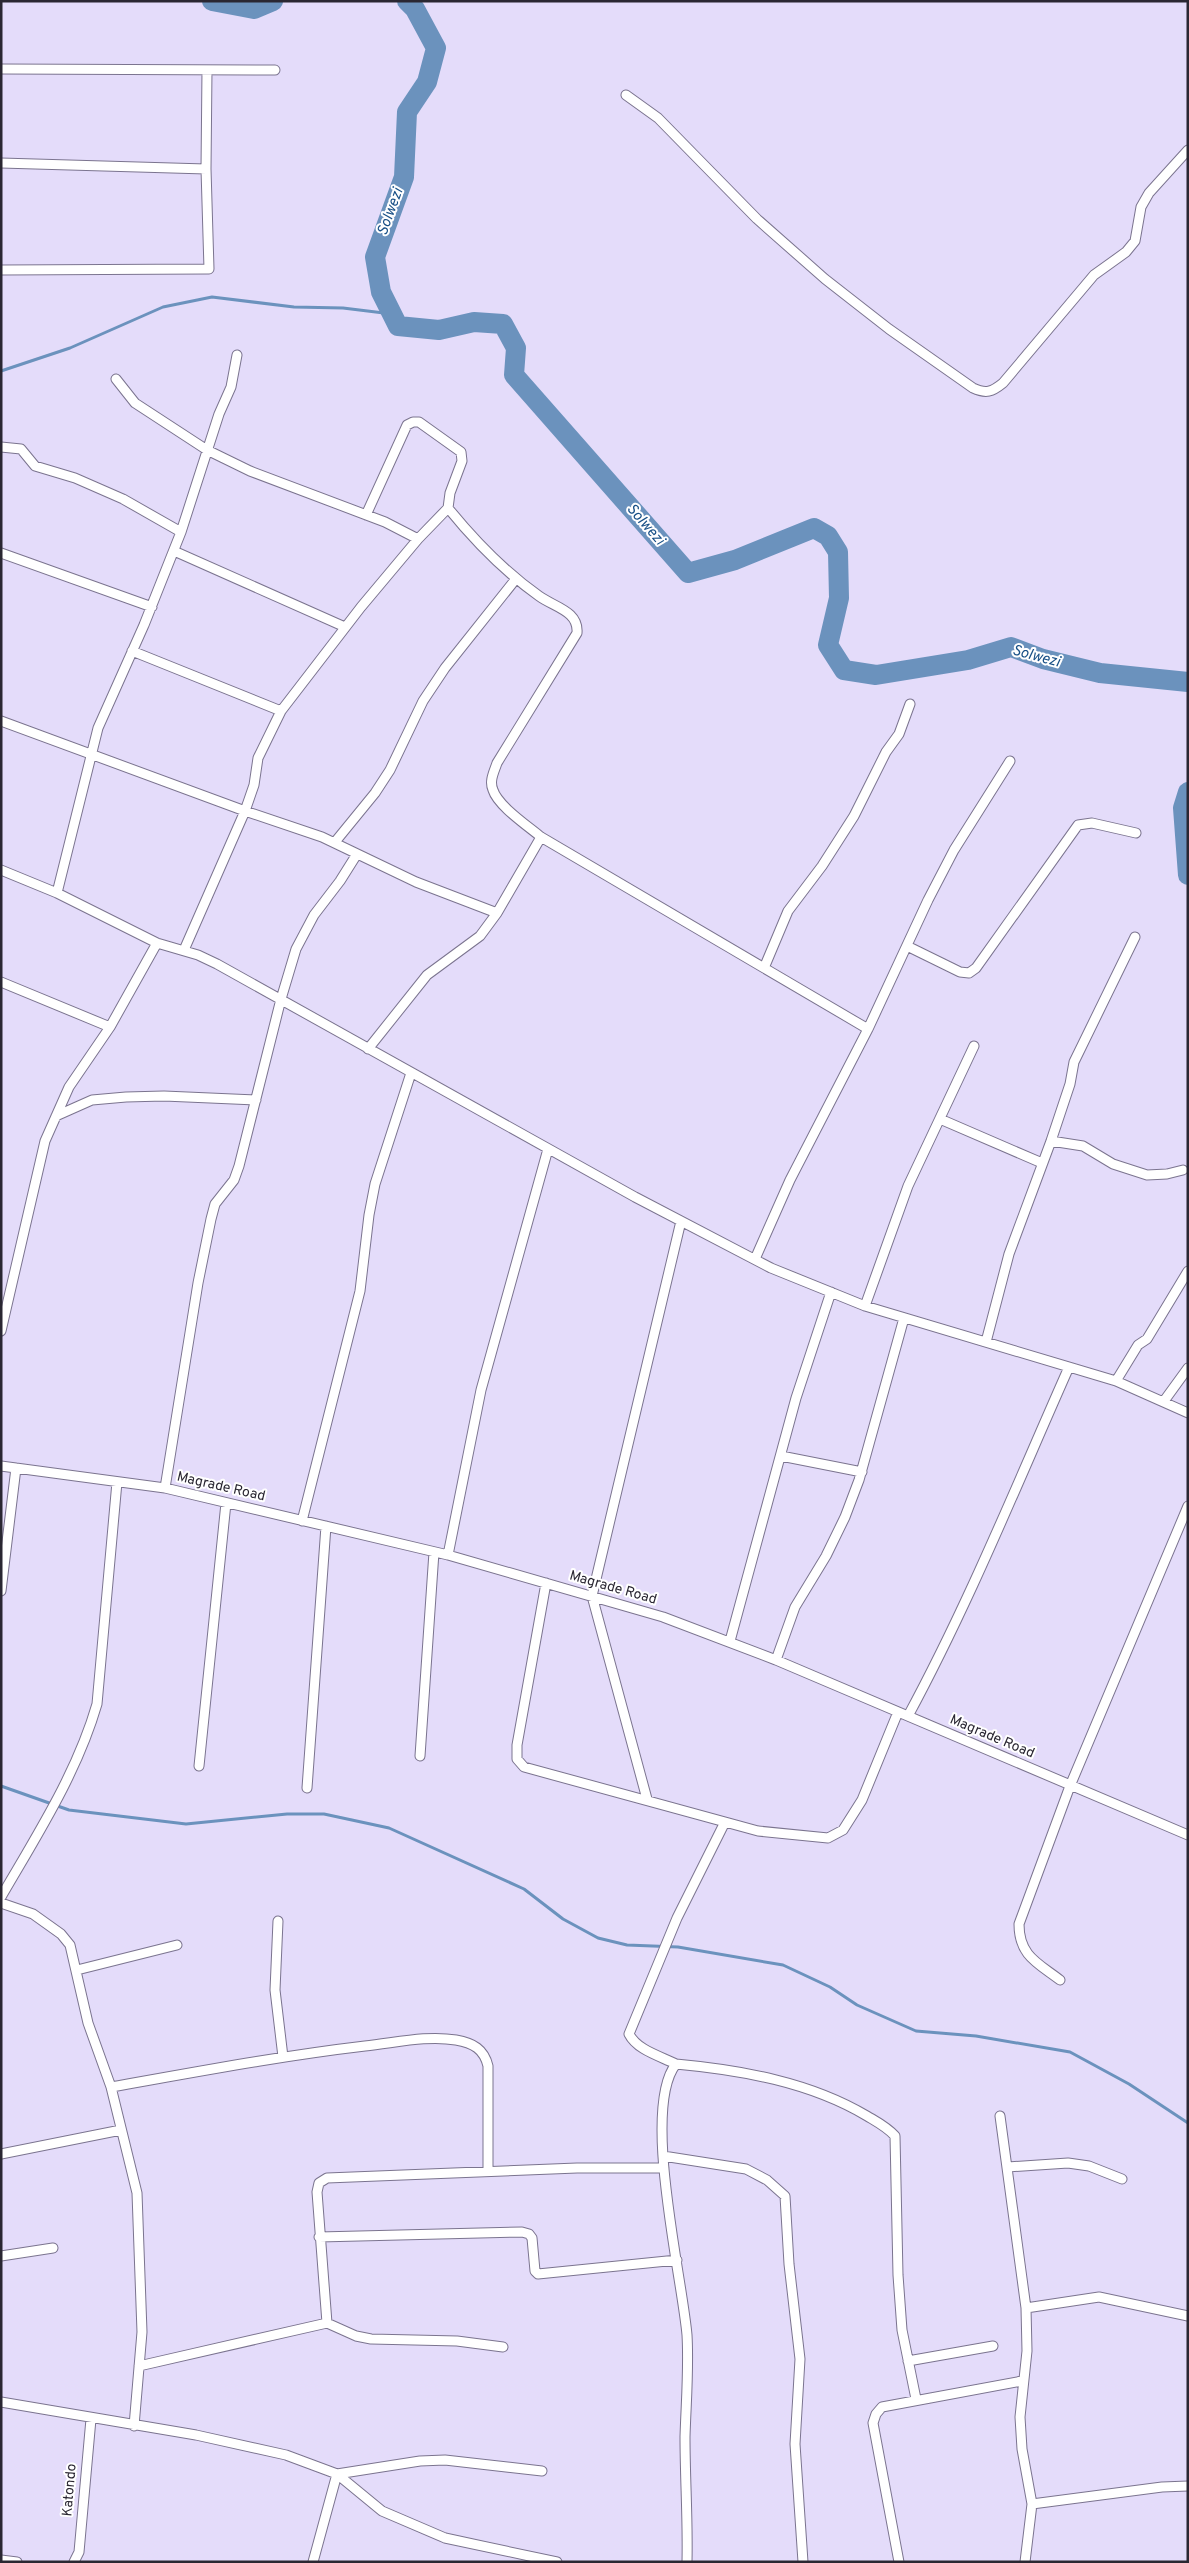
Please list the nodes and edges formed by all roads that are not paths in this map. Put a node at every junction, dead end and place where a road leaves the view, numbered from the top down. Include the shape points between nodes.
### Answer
1 (1, 69) edge
2 (207, 70) junction
3 (274, 70) dead end
4 (626, 95) dead end
5 (1188, 150) edge
6 (1, 163) edge
7 (206, 169) junction
8 (1, 270) edge
9 (237, 356) dead end
10 (116, 380) dead end
11 (1, 447) edge
12 (207, 450) junction
13 (448, 508) junction
14 (366, 515) junction
15 (181, 532) junction
16 (418, 539) junction
17 (174, 551) junction
18 (1, 553) edge
19 (515, 580) junction
20 (152, 607) junction
21 (344, 627) junction
22 (132, 651) junction
23 (910, 704) dead end
24 (281, 711) junction
25 (1, 722) edge
26 (93, 756) junction
27 (1010, 760) dead end
28 (245, 812) junction
29 (1136, 833) dead end
30 (541, 836) junction
31 (335, 842) junction
32 (357, 854) junction
33 (1, 870) edge
34 (57, 893) junction
35 (497, 913) junction
36 (1135, 937) dead end
37 (157, 943) junction
38 (907, 946) junction
39 (184, 950) junction
40 (764, 968) junction
41 (1, 982) edge
42 (281, 1000) junction
43 (110, 1027) junction
44 (868, 1029) junction
45 (974, 1046) dead end
46 (368, 1049) junction
47 (411, 1073) junction
48 (256, 1100) junction
49 (56, 1116) junction
50 (940, 1119) junction
51 (1051, 1141) junction
52 (548, 1149) junction
53 (1042, 1162) junction
54 (1183, 1170) dead end
55 (681, 1221) junction
56 (755, 1259) junction
57 (1188, 1271) edge
58 (831, 1292) junction
59 (865, 1306) junction
60 (904, 1318) junction
61 (1, 1331) edge
62 (986, 1342) junction
63 (1069, 1367) junction
64 (1188, 1368) edge
65 (1116, 1381) junction
66 (1164, 1401) junction
67 (1188, 1413) edge
68 (781, 1456) junction
69 (1, 1466) edge
70 (16, 1468) junction
71 (862, 1472) junction
72 (117, 1482) junction
73 (165, 1488) junction
74 (226, 1502) junction
75 (1188, 1506) edge
76 (302, 1521) junction
77 (326, 1526) junction
78 (434, 1552) junction
79 (448, 1555) junction
80 (546, 1583) junction
81 (1, 1591) edge
82 (592, 1596) junction
83 (730, 1641) junction
84 (776, 1660) junction
85 (898, 1712) junction
86 (908, 1716) junction
87 (420, 1756) dead end
88 (199, 1766) dead end
89 (1070, 1786) junction
90 (307, 1788) dead end
91 (647, 1800) junction
92 (725, 1822) junction
93 (1188, 1835) edge
94 (1, 1896) edge
95 (1, 1903) edge
96 (278, 1921) dead end
97 (177, 1945) dead end
98 (77, 1970) junction
99 (1060, 1980) dead end
100 (283, 2057) junction
101 (676, 2064) junction
102 (111, 2087) junction
103 (1000, 2116) dead end
104 (121, 2130) junction
105 (1, 2154) edge
106 (663, 2156) junction
107 (1008, 2167) junction
108 (664, 2168) junction
109 (488, 2172) junction
110 (1122, 2178) dead end
111 (319, 2237) junction
112 (53, 2248) dead end
113 (1, 2256) edge
114 (677, 2260) junction
115 (1026, 2308) junction
116 (1188, 2316) edge
117 (327, 2322) junction
118 (993, 2346) dead end
119 (503, 2347) dead end
120 (908, 2361) junction
121 (139, 2366) junction
122 (1022, 2381) junction
123 (916, 2399) junction
124 (1, 2402) edge
125 (91, 2419) junction
126 (134, 2426) junction
127 (542, 2470) dead end
128 (337, 2474) junction
129 (1188, 2486) edge
130 (1032, 2504) junction
131 (1, 2560) edge
132 (17, 2562) edge
133 (74, 2562) edge
134 (313, 2562) edge
135 (558, 2562) edge
136 (687, 2562) edge
137 (803, 2562) edge
138 (899, 2562) edge
139 (1025, 2562) edge

1 - 2 street
2 - 3 street
2 - 7 street
4 - 5 street via 658,118 756,219 825,279 888,329 984,393 1003,384 1094,275 1126,252 1135,241 1142,207 1149,194
6 - 7 street
7 - 8 street via 210,266 206,271
9 - 12 street via 231,387
10 - 12 street via 135,403
11 - 15 street via 21,448 35,466 75,478 123,499
12 - 14 street via 250,471
12 - 15 street
13 - 14 street via 462,461 461,452 419,422 413,422 407,425
13 - 16 street
13 - 19 street
14 - 16 street
15 - 17 street
16 - 21 street
17 - 20 street
17 - 21 street
18 - 20 street
19 - 30 street via 573,616 578,624 577,633 497,763 492,778 493,790 501,802
19 - 31 street via 423,700 390,770 375,794
20 - 22 street
21 - 24 street
22 - 24 street
22 - 26 street via 95,737
23 - 40 street via 899,734 886,752 854,816 788,911
24 - 28 street via 258,758
25 - 26 street
26 - 28 street
26 - 34 street
27 - 38 street via 954,850
28 - 31 street
28 - 39 street
29 - 38 street via 1092,823 1078,825 976,968 969,973 960,972
30 - 35 street
30 - 40 street
31 - 32 street
32 - 35 street via 416,882
32 - 42 street via 303,933
33 - 34 street
34 - 37 street
35 - 46 street via 480,936 427,975
36 - 51 street via 1074,1062
37 - 39 street
37 - 43 street
38 - 44 street
39 - 42 street via 218,964
40 - 44 street
41 - 43 street
42 - 46 street
42 - 48 street
43 - 49 street via 69,1087
44 - 56 street via 790,1180
45 - 50 street
46 - 47 street
47 - 52 street
47 - 76 street via 375,1184 360,1291
48 - 49 street via 126,1097 92,1100
48 - 73 street via 234,1180 215,1204 211,1219
49 - 61 street via 35,1178
50 - 53 street
50 - 59 street via 908,1186
51 - 53 street
51 - 54 street via 1083,1146 1113,1164 1147,1175
52 - 55 street
52 - 79 street via 481,1390
53 - 62 street via 1009,1254
55 - 56 street
55 - 82 street
56 - 58 street
57 - 65 street via 1147,1339 1138,1345
58 - 59 street
58 - 68 street via 796,1398
59 - 60 street
60 - 62 street
60 - 71 street
62 - 63 street
63 - 65 street
63 - 86 street via 974,1584
64 - 66 street
65 - 66 street
66 - 67 street
68 - 71 street
68 - 83 street
69 - 70 street, Magrade Road
70 - 72 street, Magrade Road
70 - 81 street
71 - 84 street via 834,1541 795,1607
72 - 73 street, Magrade Road
72 - 94 street via 92,1722 45,1822
73 - 74 street, Magrade Road
74 - 76 street, Magrade Road
74 - 88 street
75 - 89 street
76 - 77 street, Magrade Road
77 - 78 street, Magrade Road
77 - 90 street
78 - 79 street, Magrade Road
78 - 87 street
79 - 80 street, Magrade Road
80 - 82 street, Magrade Road
80 - 91 street via 517,1745 519,1763
82 - 83 street, Magrade Road
82 - 91 street
83 - 84 street, Magrade Road
84 - 85 street, Magrade Road
85 - 86 street, Magrade Road
85 - 92 street via 862,1800 850,1821 836,1836 819,1839
86 - 89 street, Magrade Road
89 - 93 street, Magrade Road
89 - 99 street via 1019,1924 1023,1949
91 - 92 street
92 - 101 street via 677,1918 629,2034 633,2042
95 - 98 street via 33,1914 61,1934 70,1945
96 - 100 street via 275,1990
97 - 98 street
98 - 102 street via 88,2023
100 - 102 street
100 - 109 street via 436,2038 457,2040 477,2047 485,2054 488,2066
101 - 106 street via 669,2072 664,2088
101 - 120 street via 742,2072 811,2090 847,2104 895,2136 898,2276
102 - 104 street
103 - 107 street
104 - 105 street
104 - 121 street via 137,2193 142,2332
106 - 108 street
106 - 137 street via 746,2168 785,2196 800,2359 795,2444
107 - 110 street via 1068,2163 1089,2166
107 - 115 street
108 - 109 street
108 - 114 street
109 - 111 street via 327,2178 319,2183 317,2192
111 - 114 street via 522,2232 532,2238 538,2274
111 - 117 street
112 - 113 street
114 - 136 street via 687,2336
115 - 116 street via 1099,2297
115 - 122 street via 1027,2350
117 - 119 street via 356,2336 371,2339 457,2341
117 - 121 street
118 - 120 street
120 - 123 street
121 - 126 street
122 - 123 street
122 - 130 street via 1022,2449
123 - 138 street via 882,2407 873,2423
124 - 125 street
125 - 126 street
125 - 133 street, Katondo via 78,2552
126 - 128 street via 196,2435 286,2455
127 - 128 street via 445,2460
128 - 134 street
128 - 135 street via 382,2511 420,2528 462,2543
129 - 130 street
130 - 139 street
131 - 132 street

